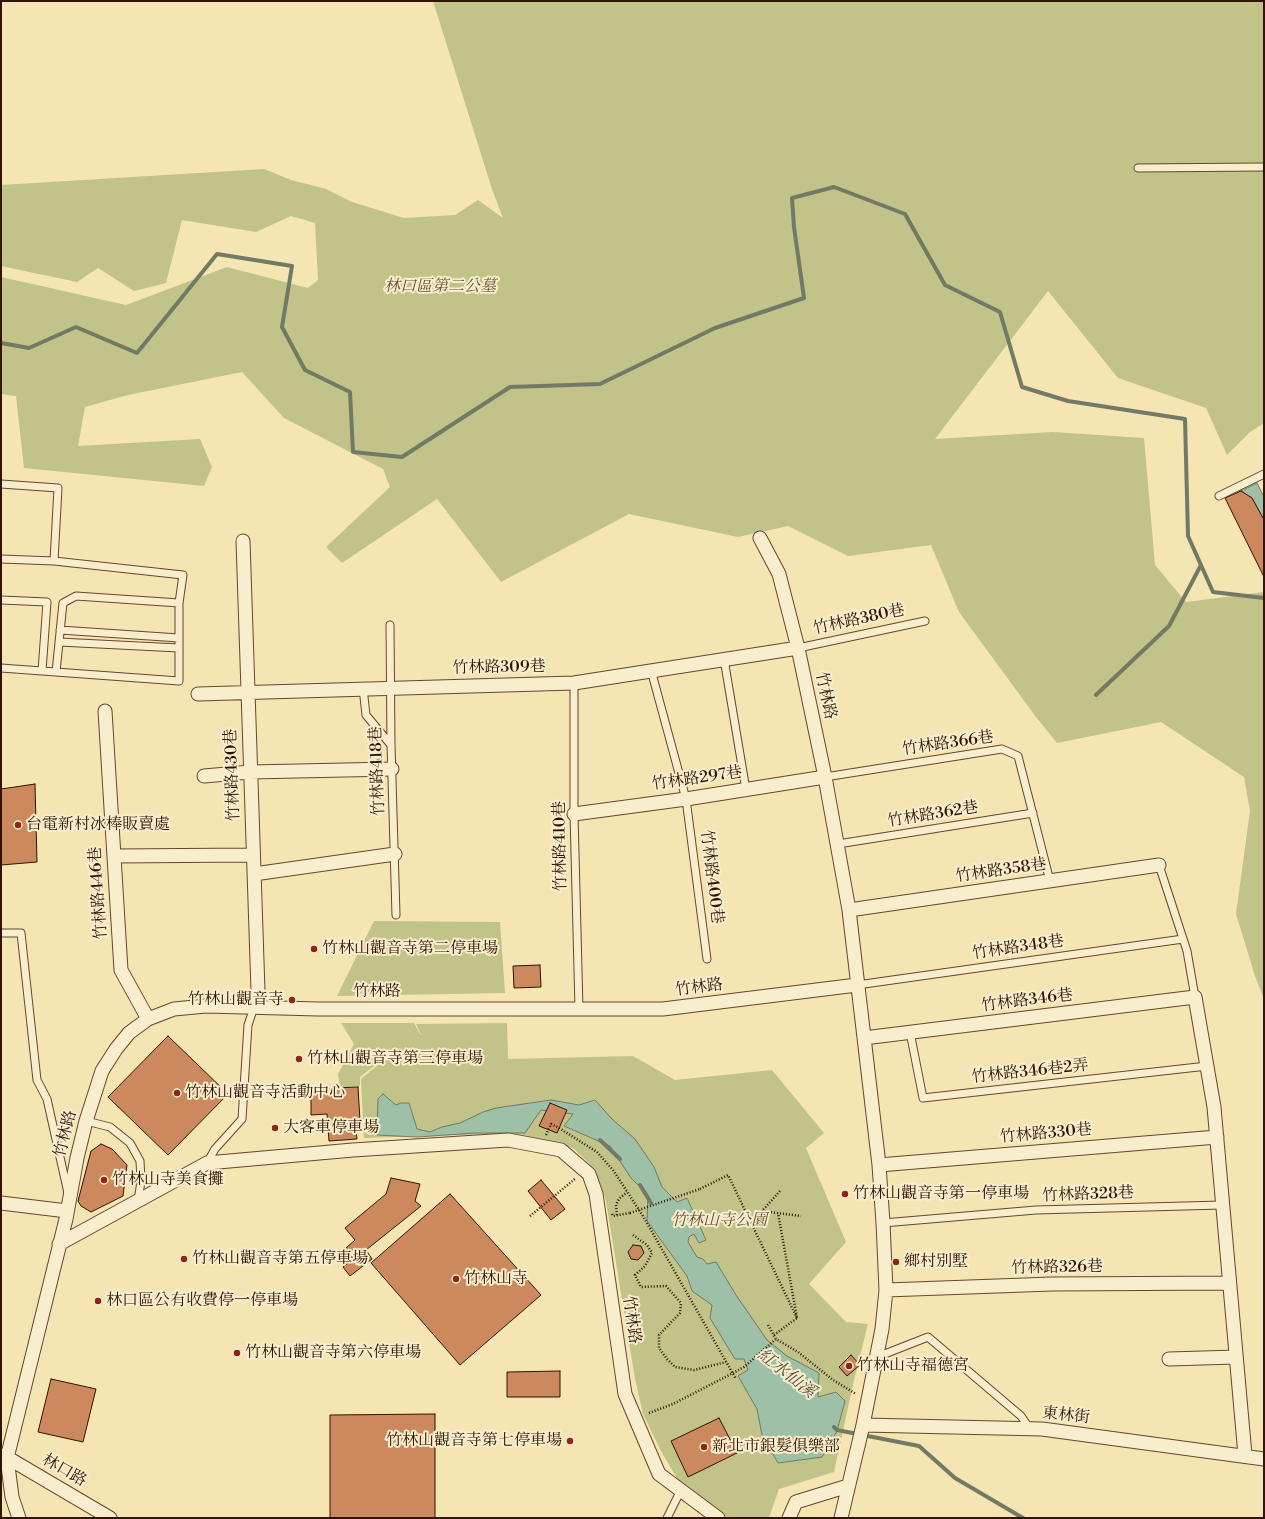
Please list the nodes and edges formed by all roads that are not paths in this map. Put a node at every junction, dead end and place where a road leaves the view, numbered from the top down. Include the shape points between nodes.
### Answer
1 (1264, 167) edge
2 (1138, 168) dead end
3 (1264, 474) edge
4 (1, 484) edge
5 (1218, 496) dead end
6 (760, 538) dead end
7 (243, 542) dead end
8 (1, 559) edge
9 (54, 561) junction
10 (1, 600) edge
11 (179, 603) junction
12 (925, 621) dead end
13 (390, 625) dead end
14 (60, 630) junction
15 (178, 638) junction
16 (59, 642) junction
17 (178, 648) junction
18 (798, 648) junction
19 (724, 659) junction
20 (1, 668) edge
21 (652, 670) junction
22 (42, 671) junction
23 (56, 672) junction
24 (574, 683) junction
25 (390, 687) junction
26 (363, 688) junction
27 (247, 692) junction
28 (198, 694) dead end
29 (105, 711) dead end
30 (391, 745) junction
31 (392, 769) junction
32 (250, 772) junction
33 (204, 776) dead end
34 (825, 777) junction
35 (746, 790) junction
36 (686, 799) junction
37 (1033, 813) junction
38 (574, 814) junction
39 (838, 844) junction
40 (394, 854) junction
41 (253, 855) junction
42 (114, 856) junction
43 (1159, 864) joint
44 (254, 874) junction
45 (1050, 881) junction
46 (849, 910) junction
47 (396, 915) dead end
48 (1, 933) edge
49 (1183, 939) junction
50 (707, 959) dead end
51 (857, 985) junction
52 (1195, 997) junction
53 (254, 1007) junction
54 (579, 1009) junction
55 (148, 1019) junction
56 (910, 1032) junction
57 (864, 1038) junction
58 (1207, 1066) junction
59 (86, 1122) junction
60 (1217, 1137) junction
61 (207, 1163) junction
62 (879, 1165) junction
63 (138, 1201) junction
64 (1, 1203) edge
65 (68, 1205) junction
66 (1222, 1205) junction
67 (883, 1223) junction
68 (59, 1244) junction
69 (1229, 1283) junction
70 (886, 1290) junction
71 (877, 1357) junction
72 (1236, 1357) junction
73 (1169, 1359) dead end
74 (863, 1425) junction
75 (1030, 1429) junction
76 (1245, 1455) junction
77 (3, 1457) edge
78 (1264, 1459) edge
79 (848, 1486) junction
80 (680, 1490) junction
81 (19, 1518) edge
82 (110, 1518) edge
83 (667, 1518) edge
84 (718, 1518) edge
85 (788, 1518) edge
86 (841, 1518) edge

1 - 2 lane
3 - 5 lane
4 - 9 lane via 58,488
6 - 18 street, 竹林路 via 780,574
7 - 27 street, 竹林路430巷
8 - 9 lane
9 - 11 lane via 183,575
10 - 22 lane via 47,602
11 - 14 lane via 76,596 62,603
11 - 15 lane
12 - 18 lane, 竹林路380巷
13 - 25 lane, 竹林路418巷
14 - 15 lane
14 - 16 lane
15 - 17 lane
16 - 17 lane
16 - 23 lane
17 - 23 lane via 179,681
18 - 19 street, 竹林路309巷
18 - 34 street, 竹林路
19 - 21 street, 竹林路309巷
19 - 35 lane
20 - 22 lane
21 - 24 street, 竹林路309巷
21 - 36 lane, 竹林路400巷
22 - 23 lane
24 - 25 street, 竹林路309巷
24 - 38 lane, 竹林路410巷
25 - 26 street, 竹林路309巷
25 - 30 lane, 竹林路418巷
26 - 27 street, 竹林路309巷
26 - 30 lane via 366,715
27 - 28 street, 竹林路309巷
27 - 32 street, 竹林路430巷
29 - 42 street, 竹林路446巷
30 - 31 lane, 竹林路418巷
31 - 32 street
31 - 40 lane, 竹林路418巷
32 - 33 street
32 - 41 street, 竹林路430巷
34 - 35 street, 竹林路297巷
34 - 37 lane, 竹林路366巷 via 1002,749 1018,756
34 - 39 street, 竹林路
35 - 36 street, 竹林路297巷
36 - 38 street, 竹林路297巷
36 - 50 lane, 竹林路400巷
37 - 39 lane, 竹林路362巷
37 - 45 lane, 竹林路366巷
38 - 54 lane, 竹林路410巷
39 - 46 street, 竹林路
40 - 44 street
40 - 47 lane, 竹林路418巷
41 - 42 street
41 - 44 street, 竹林路430巷
42 - 55 street, 竹林路446巷 via 121,970
43 - 45 street, 竹林路358巷
43 - 49 lane
44 - 53 street, 竹林路430巷 via 258,991
45 - 46 street, 竹林路358巷
46 - 51 street, 竹林路
48 - 65 lane via 21,933 37,1080 47,1098
49 - 51 lane, 竹林路348巷
49 - 52 lane
51 - 54 street, 竹林路 via 663,1009
51 - 57 street, 竹林路
52 - 56 street, 竹林路346巷
52 - 58 street
53 - 54 street, 竹林路
53 - 55 street, 竹林路 via 206,1006 174,1009
53 - 61 lane via 248,1025 242,1119 215,1149
55 - 59 street, 竹林路 via 129,1033 102,1071
56 - 57 street, 竹林路346巷
56 - 58 lane, 竹林路346巷2弄 via 923,1098
57 - 62 street, 竹林路
58 - 60 street
59 - 63 lane via 110,1127 130,1143 140,1161
59 - 65 street, 竹林路
60 - 62 street, 竹林路330巷
60 - 66 street
61 - 63 street, 竹林路
61 - 80 street, 竹林路 via 508,1140 561,1150 589,1174 596,1194 625,1394 659,1474
62 - 67 street, 竹林路
63 - 68 street, 竹林路
64 - 65 street
65 - 68 street, 竹林路
66 - 67 lane, 竹林路328巷 via 1036,1210
66 - 69 street
67 - 70 street, 竹林路
68 - 77 street, 竹林路
69 - 70 street, 竹林路326巷 via 1052,1284
69 - 72 street
70 - 71 street, 竹林路
71 - 74 street, 竹林路
71 - 75 lane via 928,1337 1021,1416
72 - 73 street
72 - 76 street
74 - 75 street, 東林街
74 - 79 street, 竹林路
75 - 76 street, 東林街
76 - 78 street, 東林街
77 - 81 street, 竹林路
77 - 82 street, 林口路
79 - 85 street via 796,1502
79 - 86 street, 竹林路
80 - 83 lane
80 - 84 street, 竹林路

